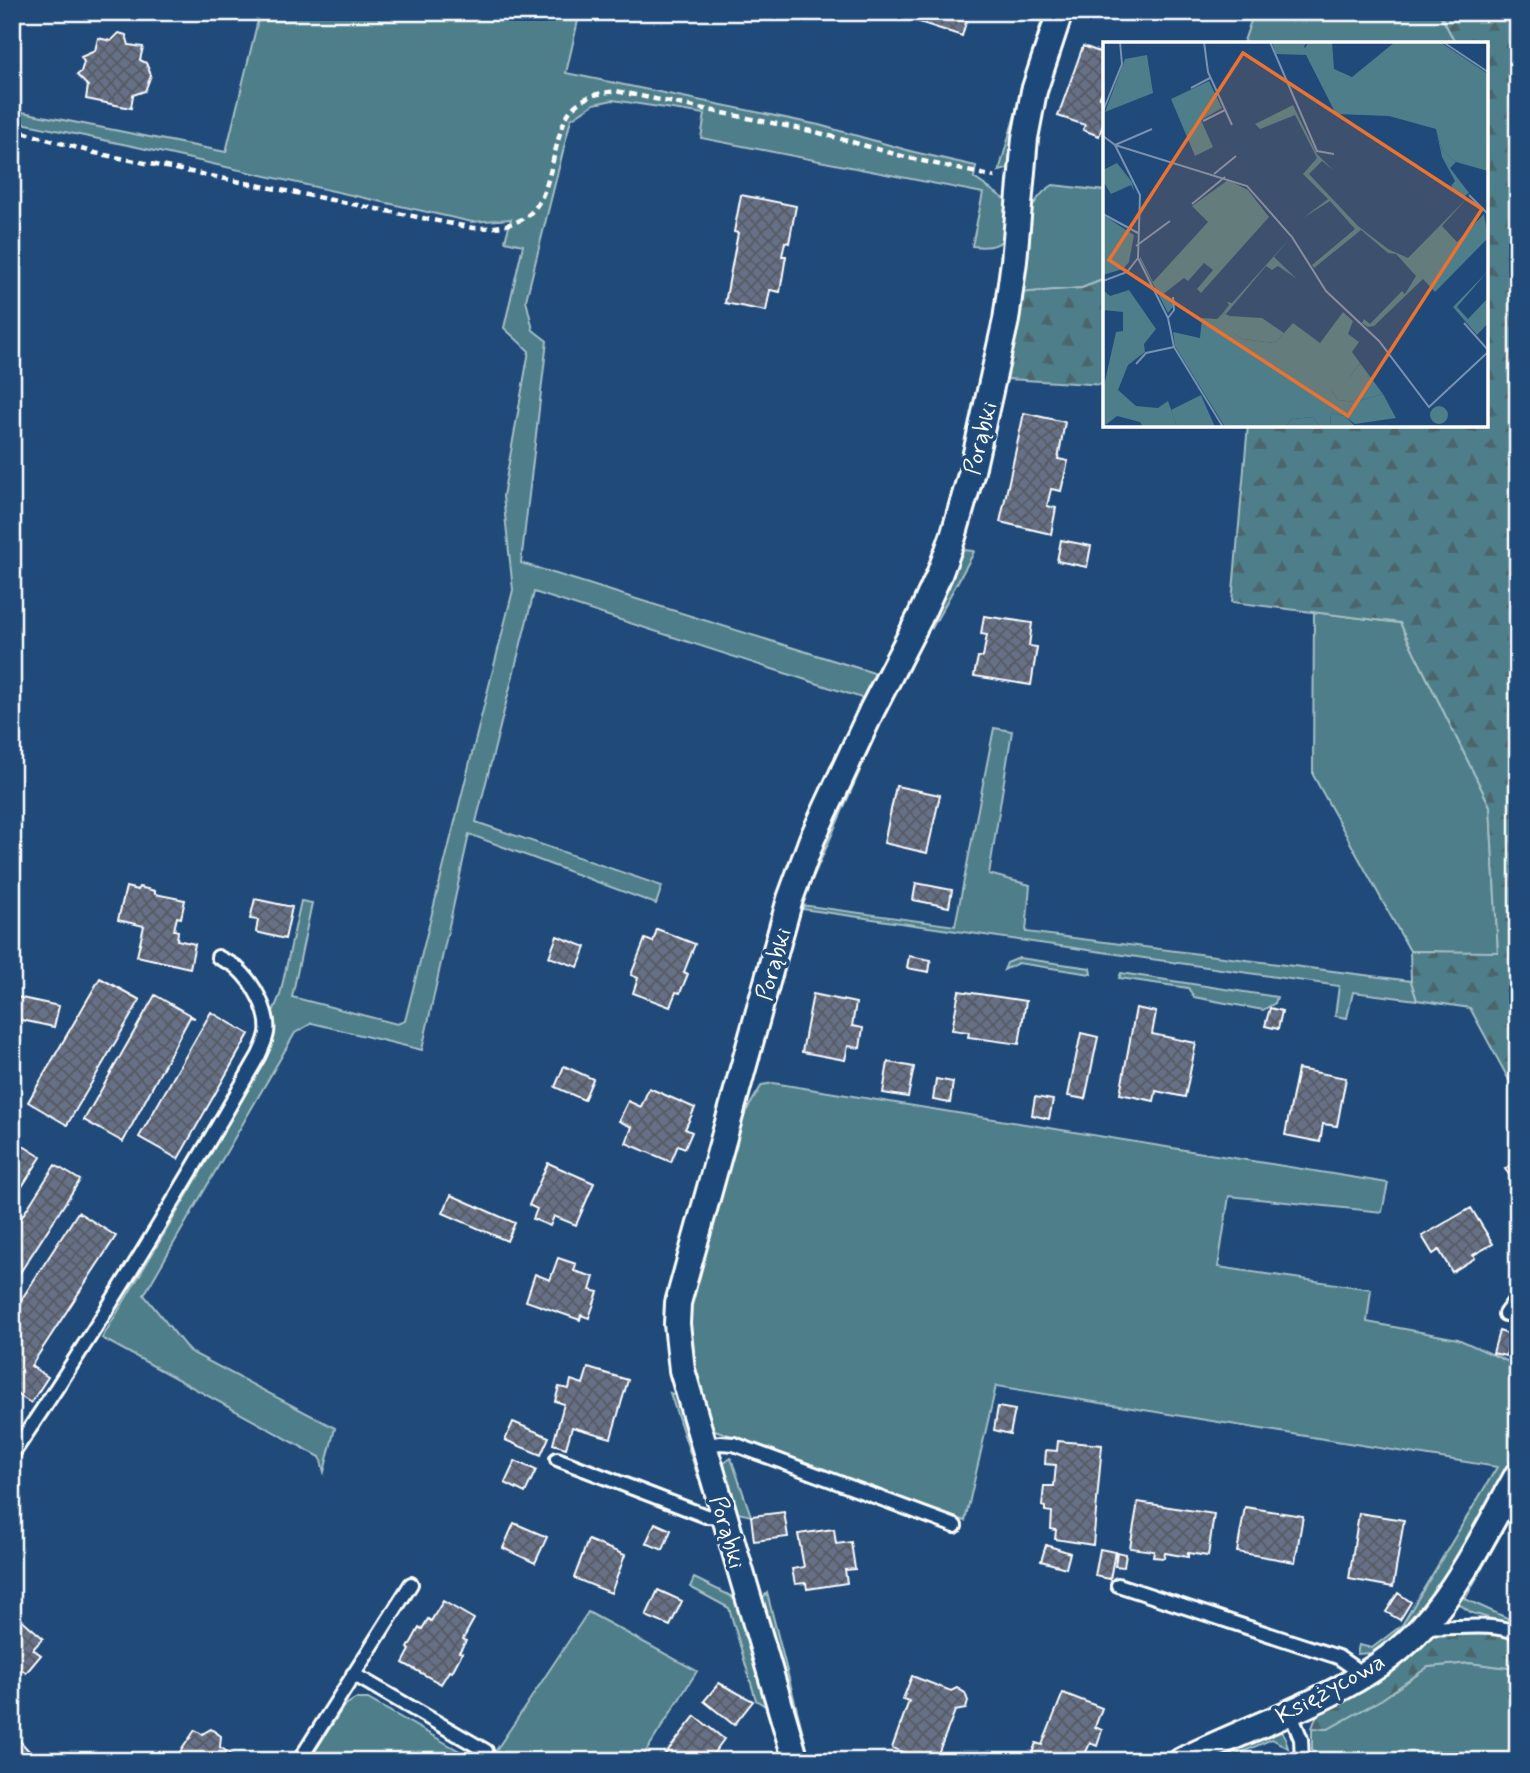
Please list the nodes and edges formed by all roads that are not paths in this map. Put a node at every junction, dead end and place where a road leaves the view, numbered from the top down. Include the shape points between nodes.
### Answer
1 (1060, 12) edge
2 (218, 957) dead end
3 (1518, 1296) edge
4 (1505, 1314) dead end
5 (703, 1446) junction
6 (12, 1455) edge
7 (557, 1459) dead end
8 (1518, 1474) edge
9 (724, 1517) junction
10 (955, 1526) dead end
11 (411, 1584) dead end
12 (1118, 1585) dead end
13 (1423, 1627) junction
14 (1518, 1633) edge
15 (353, 1674) junction
16 (1364, 1675) junction
17 (1290, 1712) junction
18 (486, 1751) dead end
19 (299, 1761) edge
20 (796, 1761) edge
21 (1181, 1761) edge
22 (1302, 1761) edge

1 - 5 street, Porąbki via 1034,91 1006,320 953,537 919,619 817,827 790,899 683,1279 678,1346
2 - 6 lane via 235,965 258,998 267,1033 259,1055 150,1240
3 - 4 lane
5 - 9 street, Porąbki
5 - 10 lane via 734,1444
7 - 9 lane via 706,1517
8 - 13 street, Księżycowa
9 - 20 street, Porąbki
11 - 15 lane
12 - 16 lane via 1338,1657
13 - 14 lane via 1479,1625
13 - 16 street, Księżycowa
15 - 18 lane
15 - 19 lane
16 - 17 street, Księżycowa
17 - 21 street, Księżycowa
17 - 22 lane via 1301,1739

